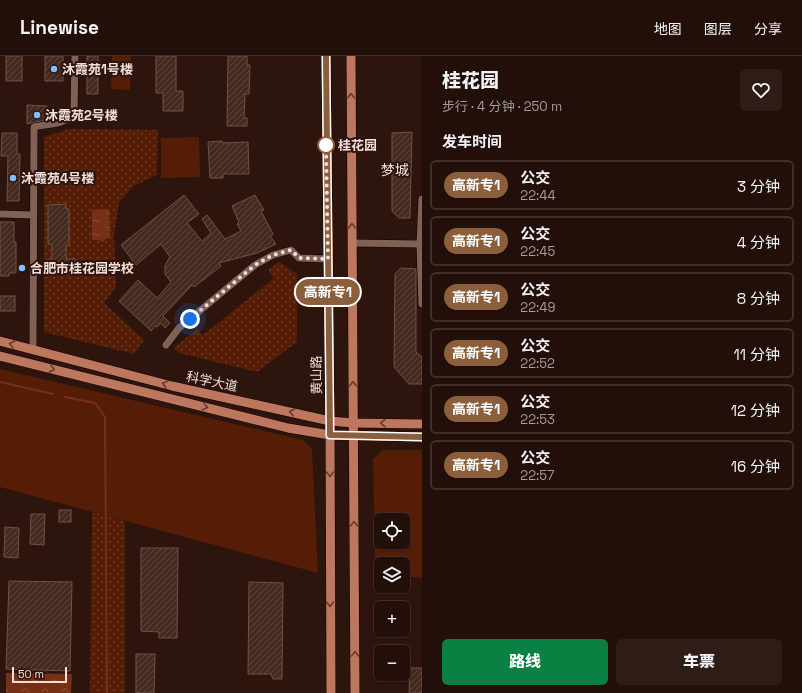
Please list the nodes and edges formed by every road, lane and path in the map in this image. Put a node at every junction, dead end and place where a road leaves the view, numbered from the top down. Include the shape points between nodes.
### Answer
1 (75, 56) edge
2 (326, 56) edge
3 (351, 56) edge
4 (422, 199) edge
5 (0, 214) edge
6 (33, 215) junction
7 (352, 243) junction
8 (420, 244) junction
9 (328, 259) junction
10 (422, 304) edge
11 (0, 341) edge
12 (166, 345) dead end
13 (33, 349) junction
14 (0, 356) edge
15 (330, 421) junction
16 (353, 423) junction
17 (422, 424) edge
18 (330, 435) junction
19 (353, 436) junction
20 (422, 437) edge
21 (331, 693) edge
22 (355, 693) edge

1 - 6 street via 74,112 69,120 34,127
2 - 9 main road, 黄山路
7 -> 3 main road
4 - 8 street
5 - 6 street
6 - 13 street
7 - 8 street
16 -> 7 main road
8 - 10 street
9 - 12 street via 299,258 291,250 273,255 255,265 179,328
9 - 15 main road, 黄山路
13 -> 11 main road, 科学大道
15 -> 13 main road, 科学大道 via 172,386
14 -> 18 main road, 科学大道 via 288,428
15 - 16 main road, 科学大道
15 - 18 main road, 黄山路
17 -> 16 main road, 科学大道
16 - 19 main road
18 - 19 main road, 科学大道
18 -> 21 main road, 黄山路
19 - 20 main road, 科学大道
22 -> 19 main road

